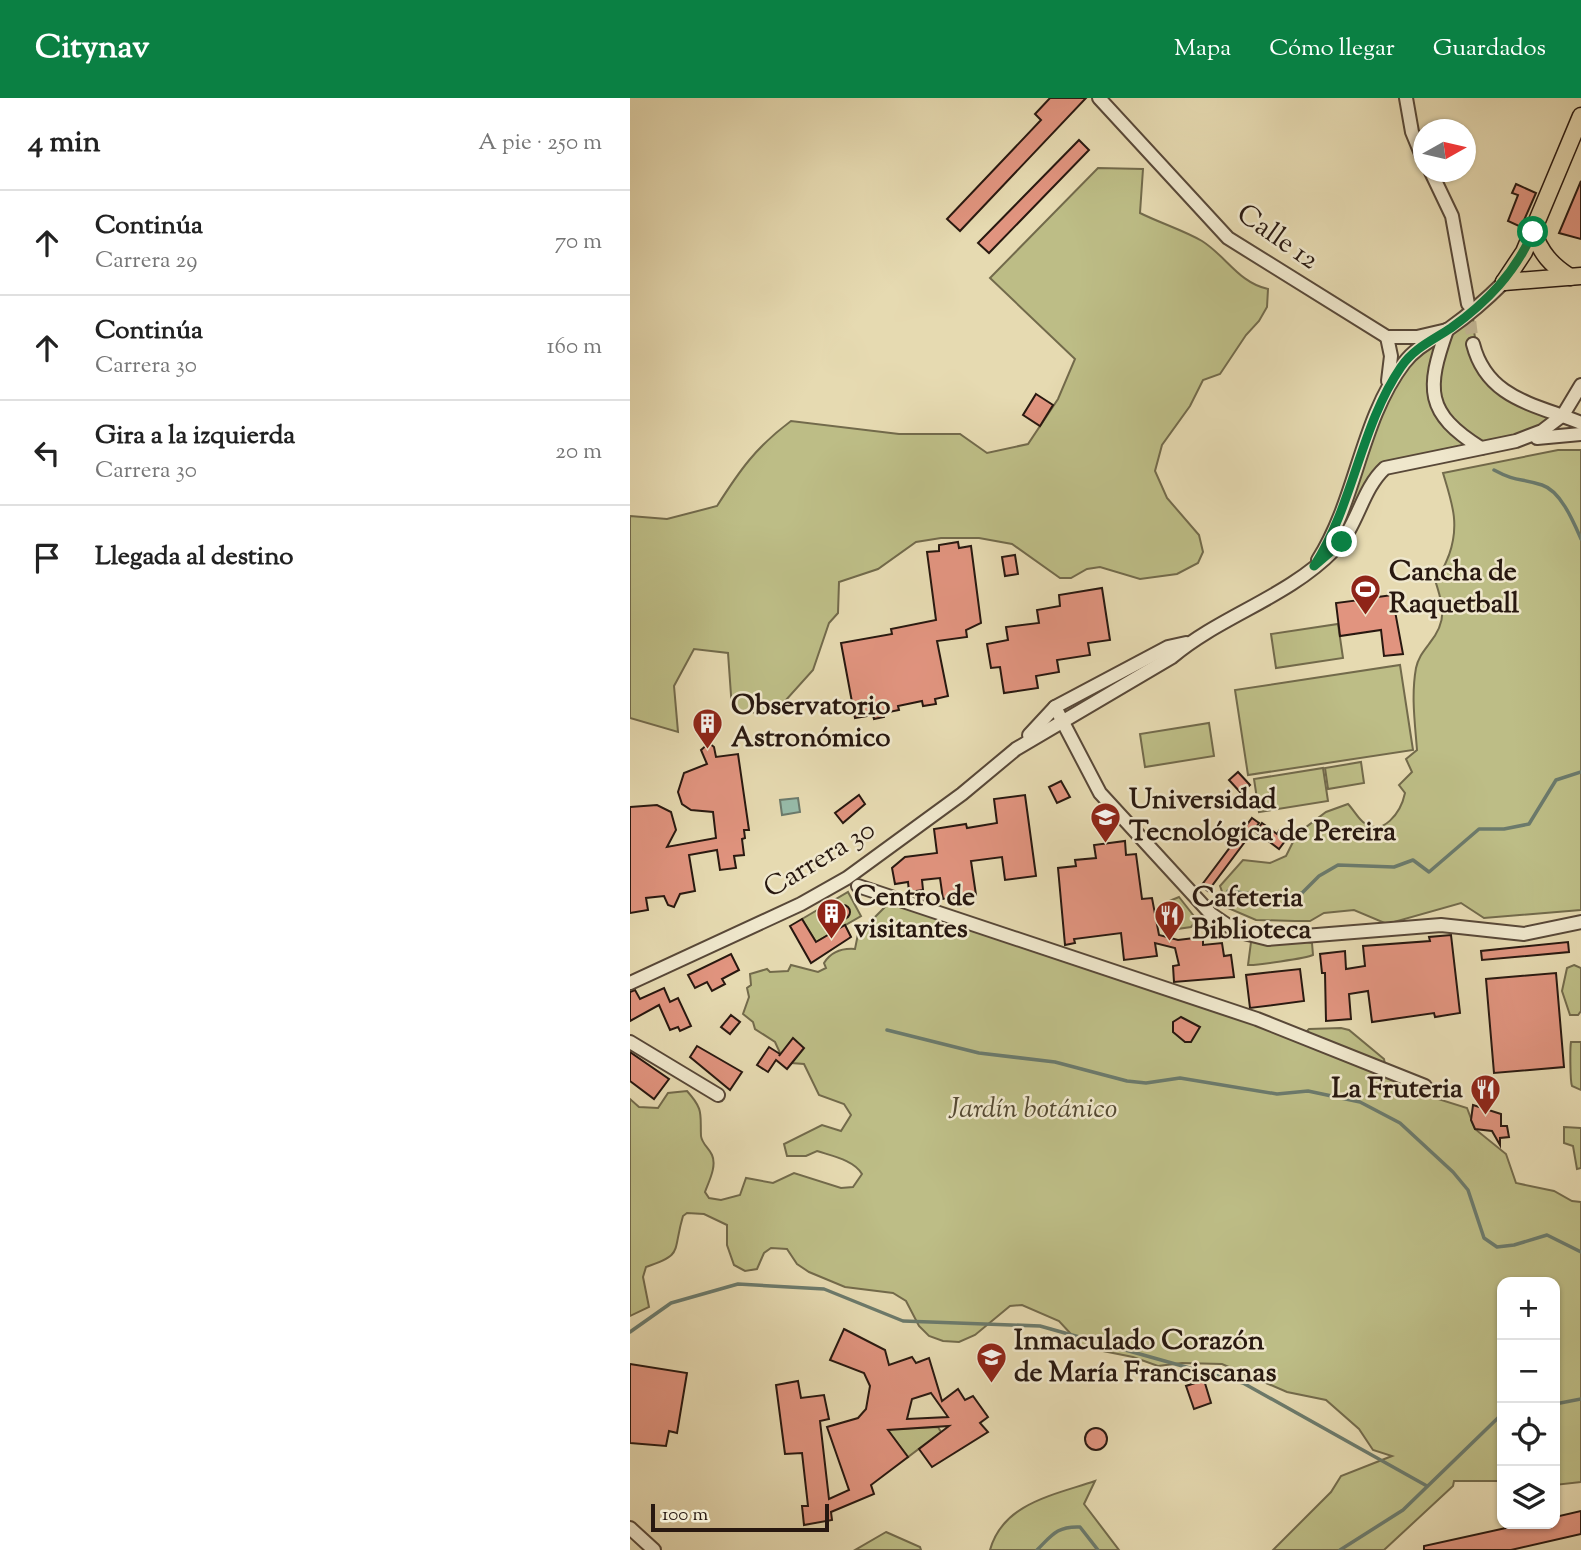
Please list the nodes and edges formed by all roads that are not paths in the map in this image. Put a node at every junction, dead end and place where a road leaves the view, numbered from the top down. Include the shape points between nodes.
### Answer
1 (1099, 98) edge
2 (1406, 98) edge
3 (1581, 116) edge
4 (1413, 135) edge
5 (1436, 182) edge
6 (1533, 232) junction
7 (1576, 277) edge
8 (1504, 282) junction
9 (1468, 304) tunnel mouth
10 (1447, 330) junction
11 (1387, 337) junction
12 (1474, 344) tunnel mouth
13 (1581, 385) edge
14 (1385, 392) junction
15 (1563, 415) junction
16 (1581, 423) edge
17 (1581, 433) edge
18 (1516, 441) junction
19 (1481, 448) junction
20 (1314, 566) junction
21 (1190, 643) junction
22 (1055, 707) junction
23 (1063, 719) junction
24 (1016, 749) junction
25 (858, 886) dead end
26 (1581, 922) edge
27 (630, 983) edge
28 (630, 1042) edge
29 (1424, 1086) dead end
30 (718, 1095) dead end
31 (630, 1528) edge
32 (654, 1550) edge

1 - 11 street, Calle 12 via 1228,238
2 - 4 street
3 - 6 main road
5 - 9 street via 1452,216
6 - 7 main road via 1540,251 1553,266
6 - 8 main road
7 - 8 main road
8 - 10 street, Carrera 30
10 - 11 street
10 - 14 street, Carrera 30 via 1412,353
10 - 19 street via 1433,373 1435,403 1451,427
11 - 14 street via 1391,366
12 - 15 street via 1483,370 1503,391
13 - 15 street
14 - 20 street, Carrera 30 via 1340,519
15 - 16 street
15 - 18 street, Carrera 30 via 1542,431
17 - 18 street
18 - 19 street, Carrera 30
19 - 20 street, Carrera 30 via 1385,468 1368,490 1342,542
20 - 21 street, Carrera 30 via 1281,593
21 - 22 street, Carrera 30 via 1168,647
21 - 23 street, Carrera 30
22 - 23 street
22 - 24 street, Carrera 30
23 - 24 street, Carrera 30
23 - 26 street via 1100,793 1211,914 1236,932 1268,939 1441,925 1524,934
24 - 27 street, Carrera 30 via 847,878
25 - 29 street via 1257,1019
28 - 30 street
31 - 32 street

